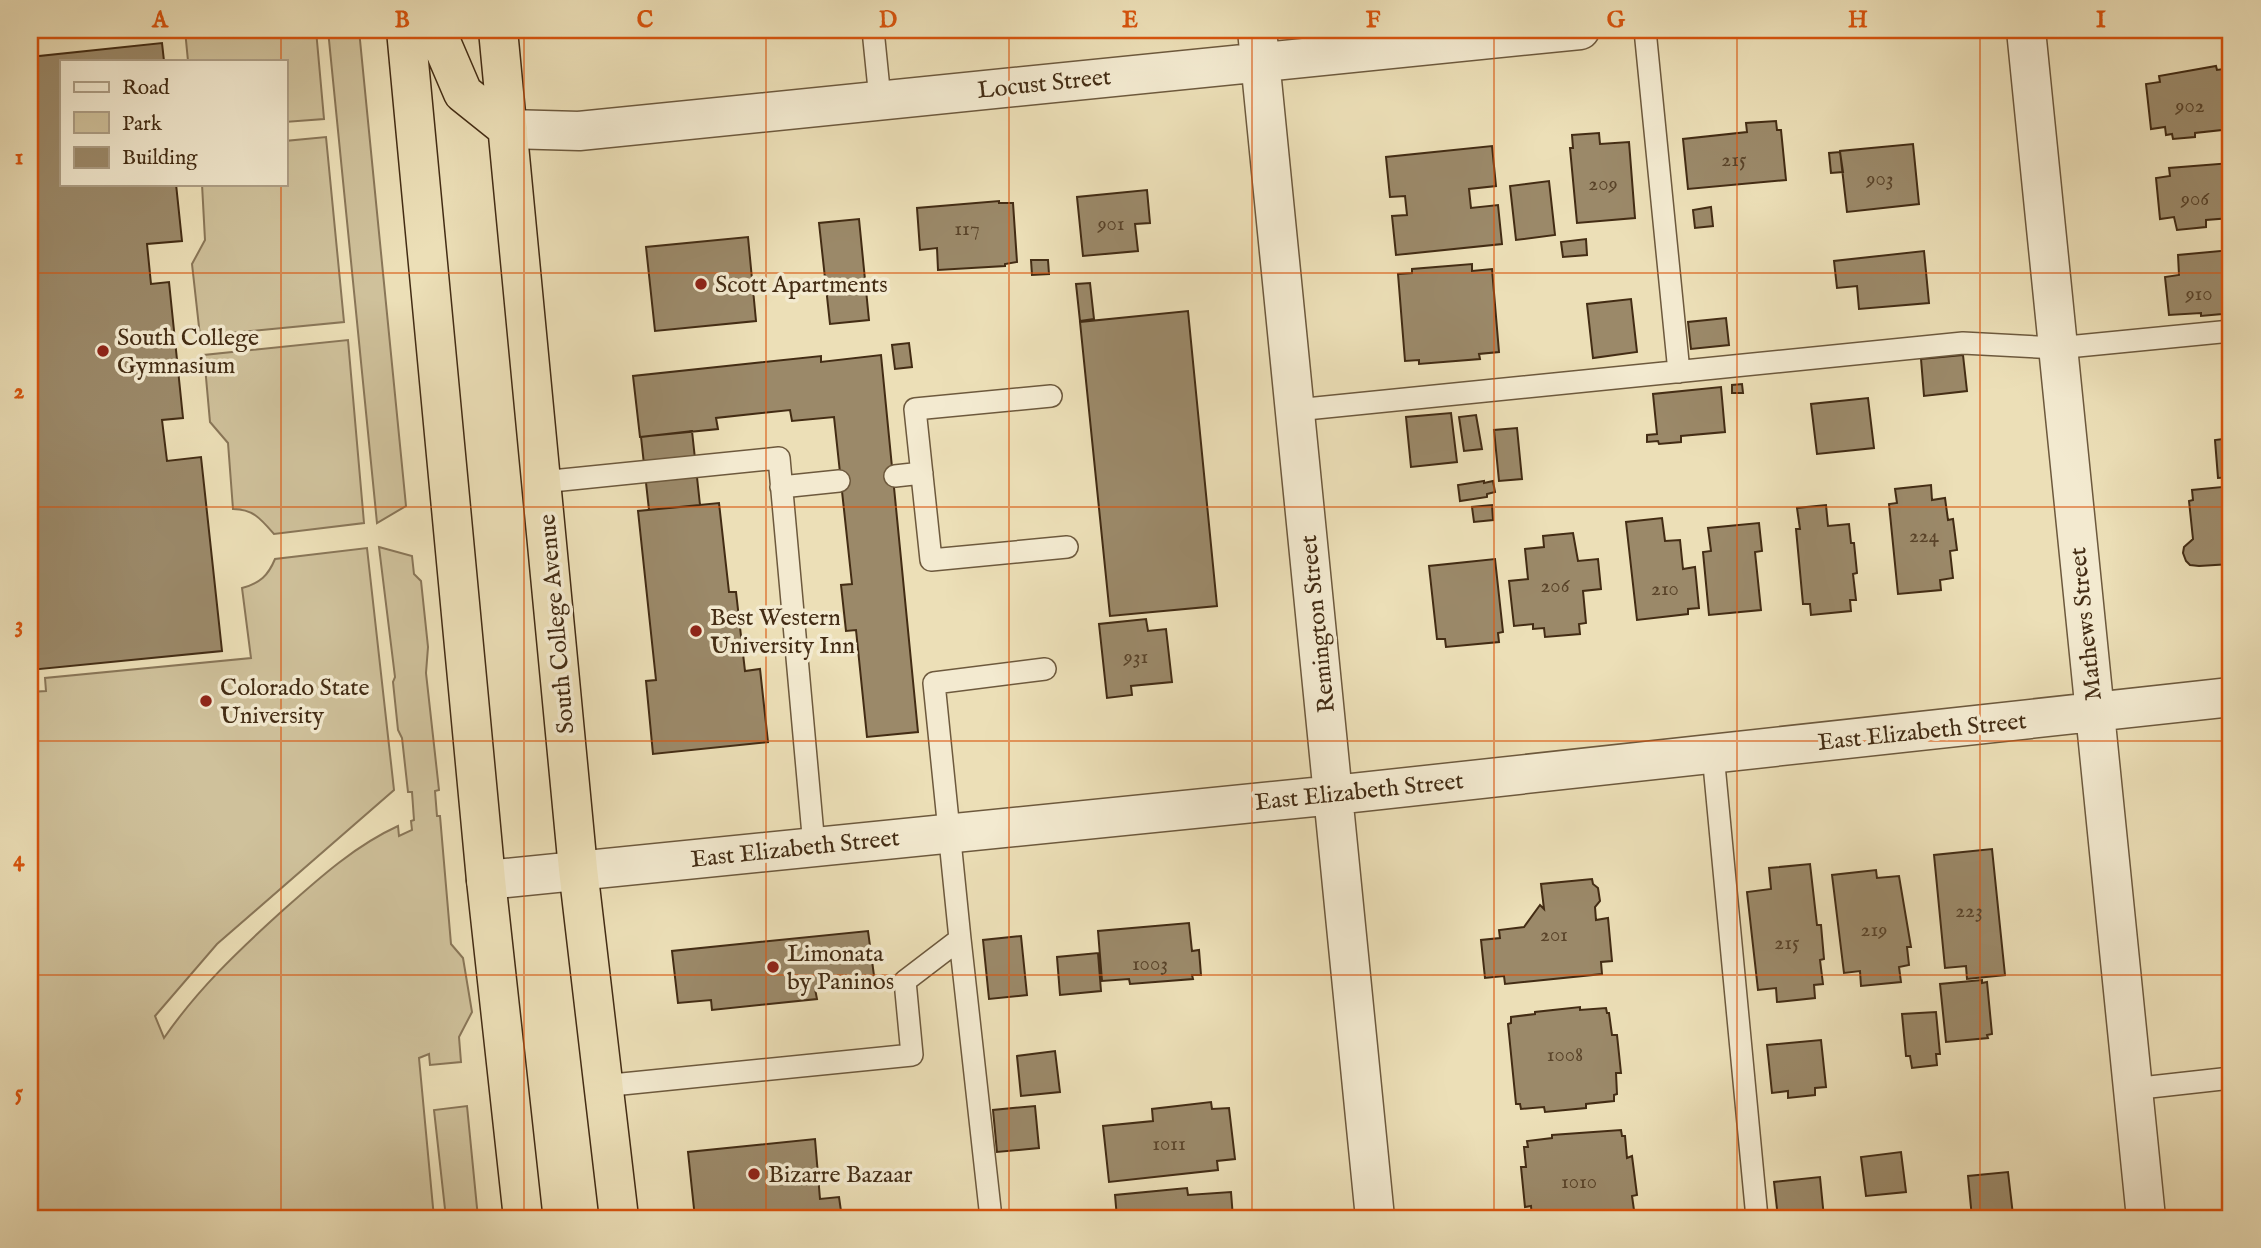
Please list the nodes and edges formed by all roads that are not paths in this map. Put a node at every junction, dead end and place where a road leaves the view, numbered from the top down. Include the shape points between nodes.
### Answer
1 (405, 30) edge
2 (436, 30) edge
3 (498, 30) edge
4 (873, 30) edge
5 (1580, 30) edge
6 (1645, 30) edge
7 (2026, 30) edge
8 (1259, 46) edge
9 (880, 99) junction
10 (508, 129) junction
11 (2231, 331) edge
12 (2057, 348) junction
13 (1679, 372) junction
14 (1051, 396) dead end
15 (1296, 410) junction
16 (922, 473) junction
17 (895, 476) dead end
18 (839, 481) dead end
19 (542, 482) junction
20 (781, 487) junction
21 (1066, 547) dead end
22 (1045, 669) dead end
23 (2231, 697) edge
24 (2094, 711) junction
25 (1713, 754) junction
26 (1334, 795) junction
27 (949, 832) junction
28 (814, 846) junction
29 (578, 869) junction
30 (486, 880) junction
31 (960, 939) junction
32 (2231, 1078) edge
33 (602, 1086) junction
34 (2132, 1088) junction
35 (523, 1218) edge
36 (619, 1218) edge
37 (991, 1218) edge
38 (1375, 1218) edge
39 (1758, 1218) edge
40 (2146, 1218) edge

1 - 30 highway
2 - 10 highway via 463,93
3 - 10 highway, South College Avenue
4 - 9 lane
5 - 8 street, Locust Street
6 - 13 lane
7 - 12 street, Mathews Street
8 - 9 street, Locust Street
8 - 15 street, Remington Street
9 - 10 street, Locust Street via 579,131
10 - 19 highway, South College Avenue
11 - 12 lane
12 - 13 lane via 1963,343
12 - 24 street, Mathews Street
13 - 15 lane
14 - 16 lane via 915,409
15 - 26 street, Remington Street
16 - 17 lane
16 - 21 lane via 931,560
18 - 20 lane
19 - 20 lane via 779,458
19 - 29 highway, South College Avenue
20 - 28 lane
22 - 27 lane via 934,682
23 - 24 street, East Elizabeth Street
24 - 25 street, East Elizabeth Street
24 - 34 street, Mathews Street
25 - 26 street, East Elizabeth Street
25 - 39 lane
26 - 27 street, East Elizabeth Street
26 - 38 street, Remington Street
27 - 28 street, East Elizabeth Street
27 - 31 lane
28 - 29 street, East Elizabeth Street
29 - 30 street, East Elizabeth Street
29 - 33 highway, South College Avenue
30 - 35 highway
31 - 33 lane via 905,981 912,1055
31 - 37 lane
32 - 34 lane
33 - 36 highway, South College Avenue
34 - 40 street, Mathews Street

